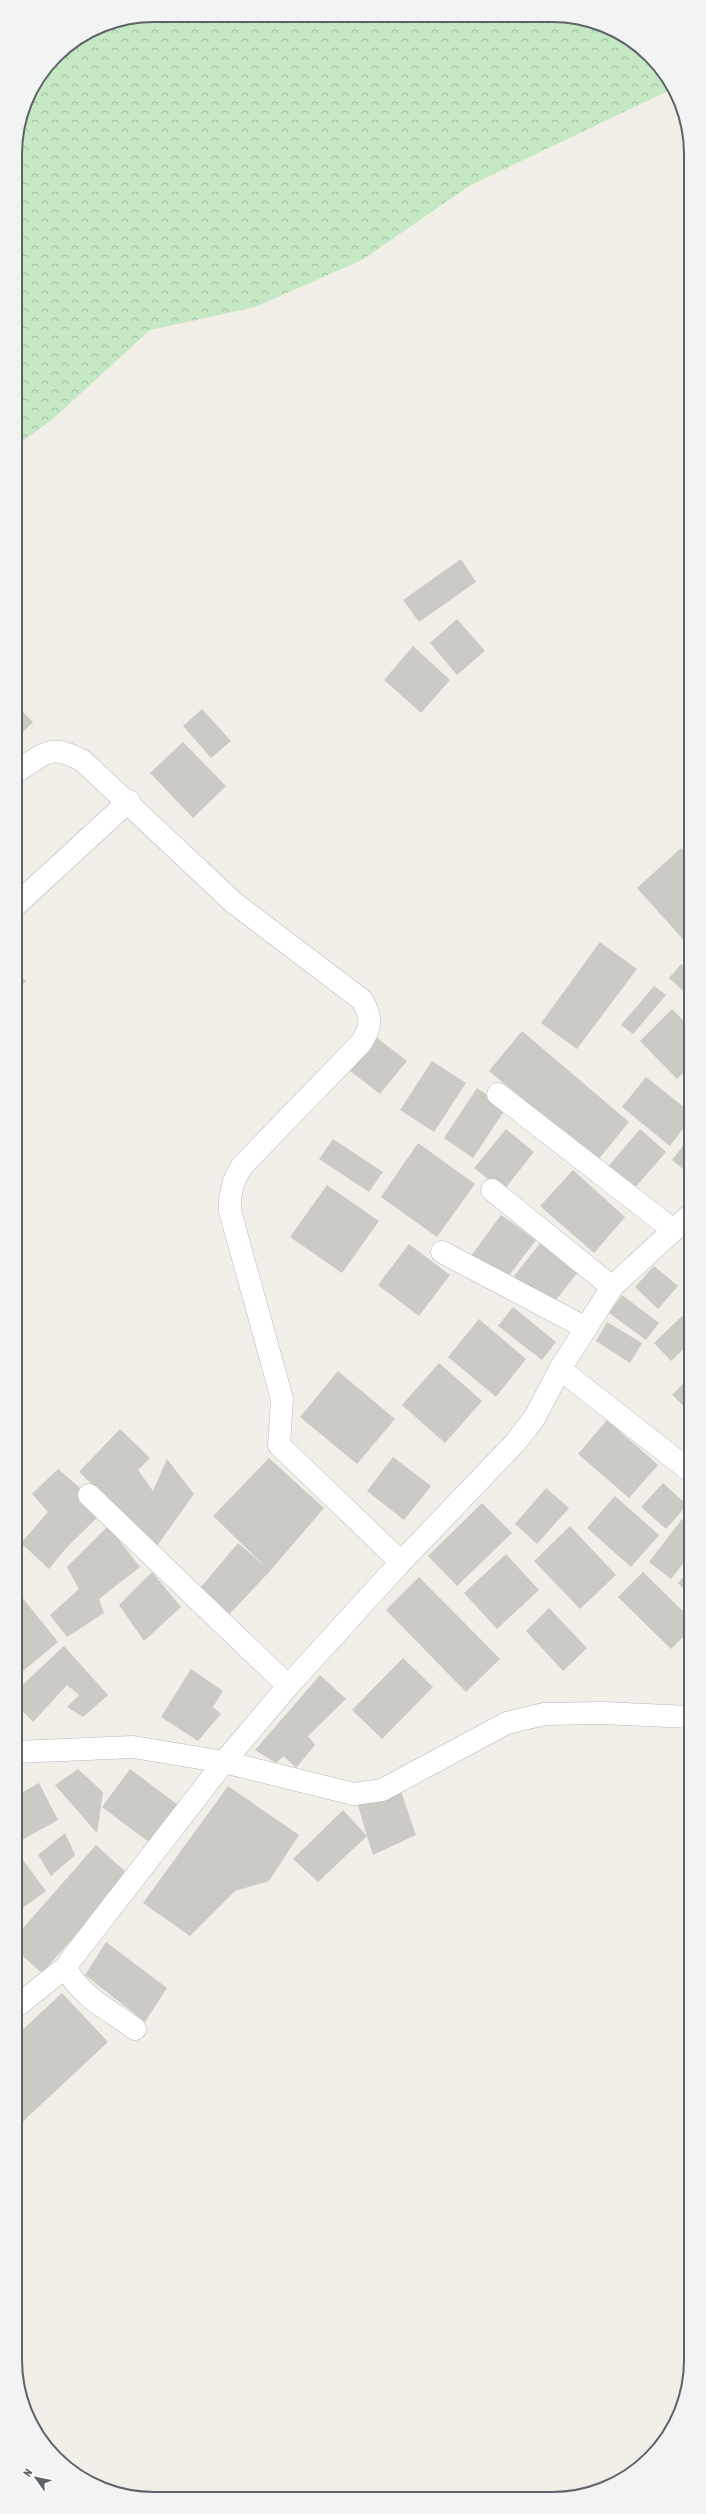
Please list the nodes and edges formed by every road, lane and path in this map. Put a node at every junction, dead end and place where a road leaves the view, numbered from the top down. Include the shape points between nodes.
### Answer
1 (22, 768) edge
2 (129, 802) junction
3 (22, 900) edge
4 (498, 1094) dead end
5 (492, 1190) dead end
6 (684, 1220) edge
7 (672, 1230) junction
8 (442, 1252) dead end
9 (612, 1287) junction
10 (586, 1328) junction
11 (560, 1369) junction
12 (684, 1466) edge
13 (89, 1495) dead end
14 (401, 1562) junction
15 (288, 1686) junction
16 (684, 1717) edge
17 (22, 1752) edge
18 (224, 1762) junction
19 (66, 1966) junction
20 (22, 2002) edge
21 (135, 2029) dead end

1 - 2 street via 53,750 67,752 83,761
2 - 3 street
2 - 14 street via 233,902 362,1000 368,1010 371,1020 362,1043 242,1166 229,1196 230,1211 282,1399 279,1445
4 - 7 street
5 - 9 street
6 - 7 street
7 - 9 street
8 - 10 street
9 - 10 street
10 - 11 street
11 - 12 street
11 - 14 street via 535,1417 515,1443
13 - 15 street
14 - 15 street
15 - 18 street
16 - 18 street via 602,1712 544,1714 507,1723 382,1790 354,1794
17 - 18 street via 133,1747
18 - 19 street
19 - 20 street
19 - 21 street via 72,1980 81,1990

